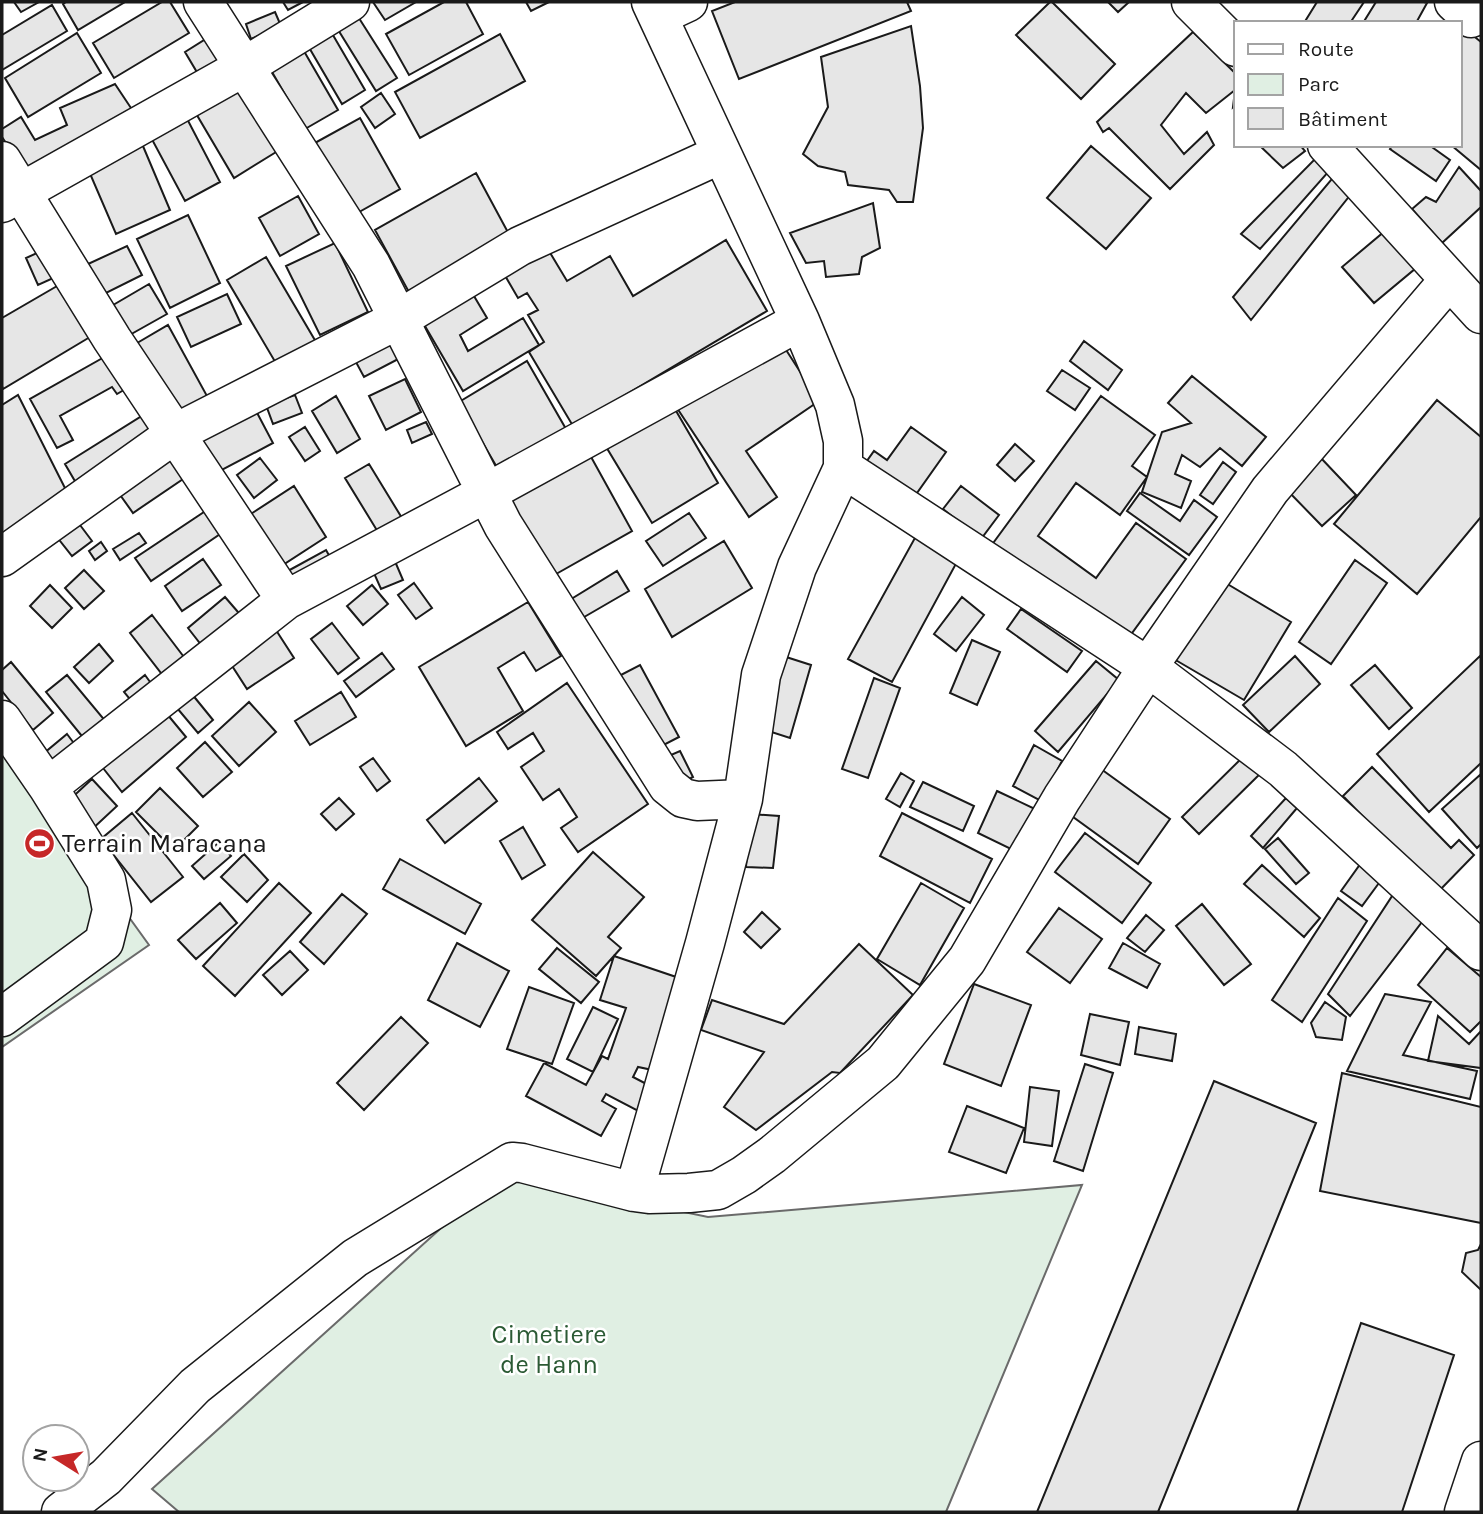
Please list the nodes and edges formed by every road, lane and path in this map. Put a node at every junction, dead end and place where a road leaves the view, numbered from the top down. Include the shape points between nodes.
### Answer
1 (203, 2) edge
2 (350, 2) edge
3 (1191, 2) edge
4 (665, 7) edge
5 (1234, 45) edge
6 (244, 67) junction
7 (1329, 147) edge
8 (721, 154) junction
9 (8, 185) edge
10 (1449, 280) junction
11 (1481, 314) edge
12 (399, 319) junction
13 (800, 321) junction
14 (176, 433) junction
15 (843, 468) junction
16 (488, 492) junction
17 (2, 557) edge
18 (286, 600) junction
19 (1148, 667) junction
20 (2, 720) edge
21 (48, 786) junction
22 (743, 799) junction
23 (1481, 951) edge
24 (2, 1017) edge
25 (634, 1192) junction
26 (1481, 1461) edge
27 (61, 1512) edge
28 (1464, 1512) edge

1 - 6 street
2 - 6 street
3 - 5 street
4 - 8 street
6 - 9 street
6 - 12 street via 371,265
7 - 10 street
8 - 12 street via 520,246
8 - 13 street
9 - 14 street
10 - 11 street
10 - 19 street via 1270,490
12 - 14 street
12 - 16 street
13 - 15 street via 835,405
13 - 16 street
14 - 17 street
14 - 18 street
15 - 19 street
15 - 22 street via 797,567 761,675
16 - 18 street
16 - 22 street via 503,525 668,786 683,798 697,801
18 - 21 street
19 - 23 street via 1283,769
19 - 25 street via 1062,798 967,960 883,1063 772,1155 718,1190
20 - 21 street
21 - 24 street via 106,880 112,910 104,942
22 - 25 street
25 - 27 street via 512,1162 355,1258 195,1386 106,1477
26 - 28 street

